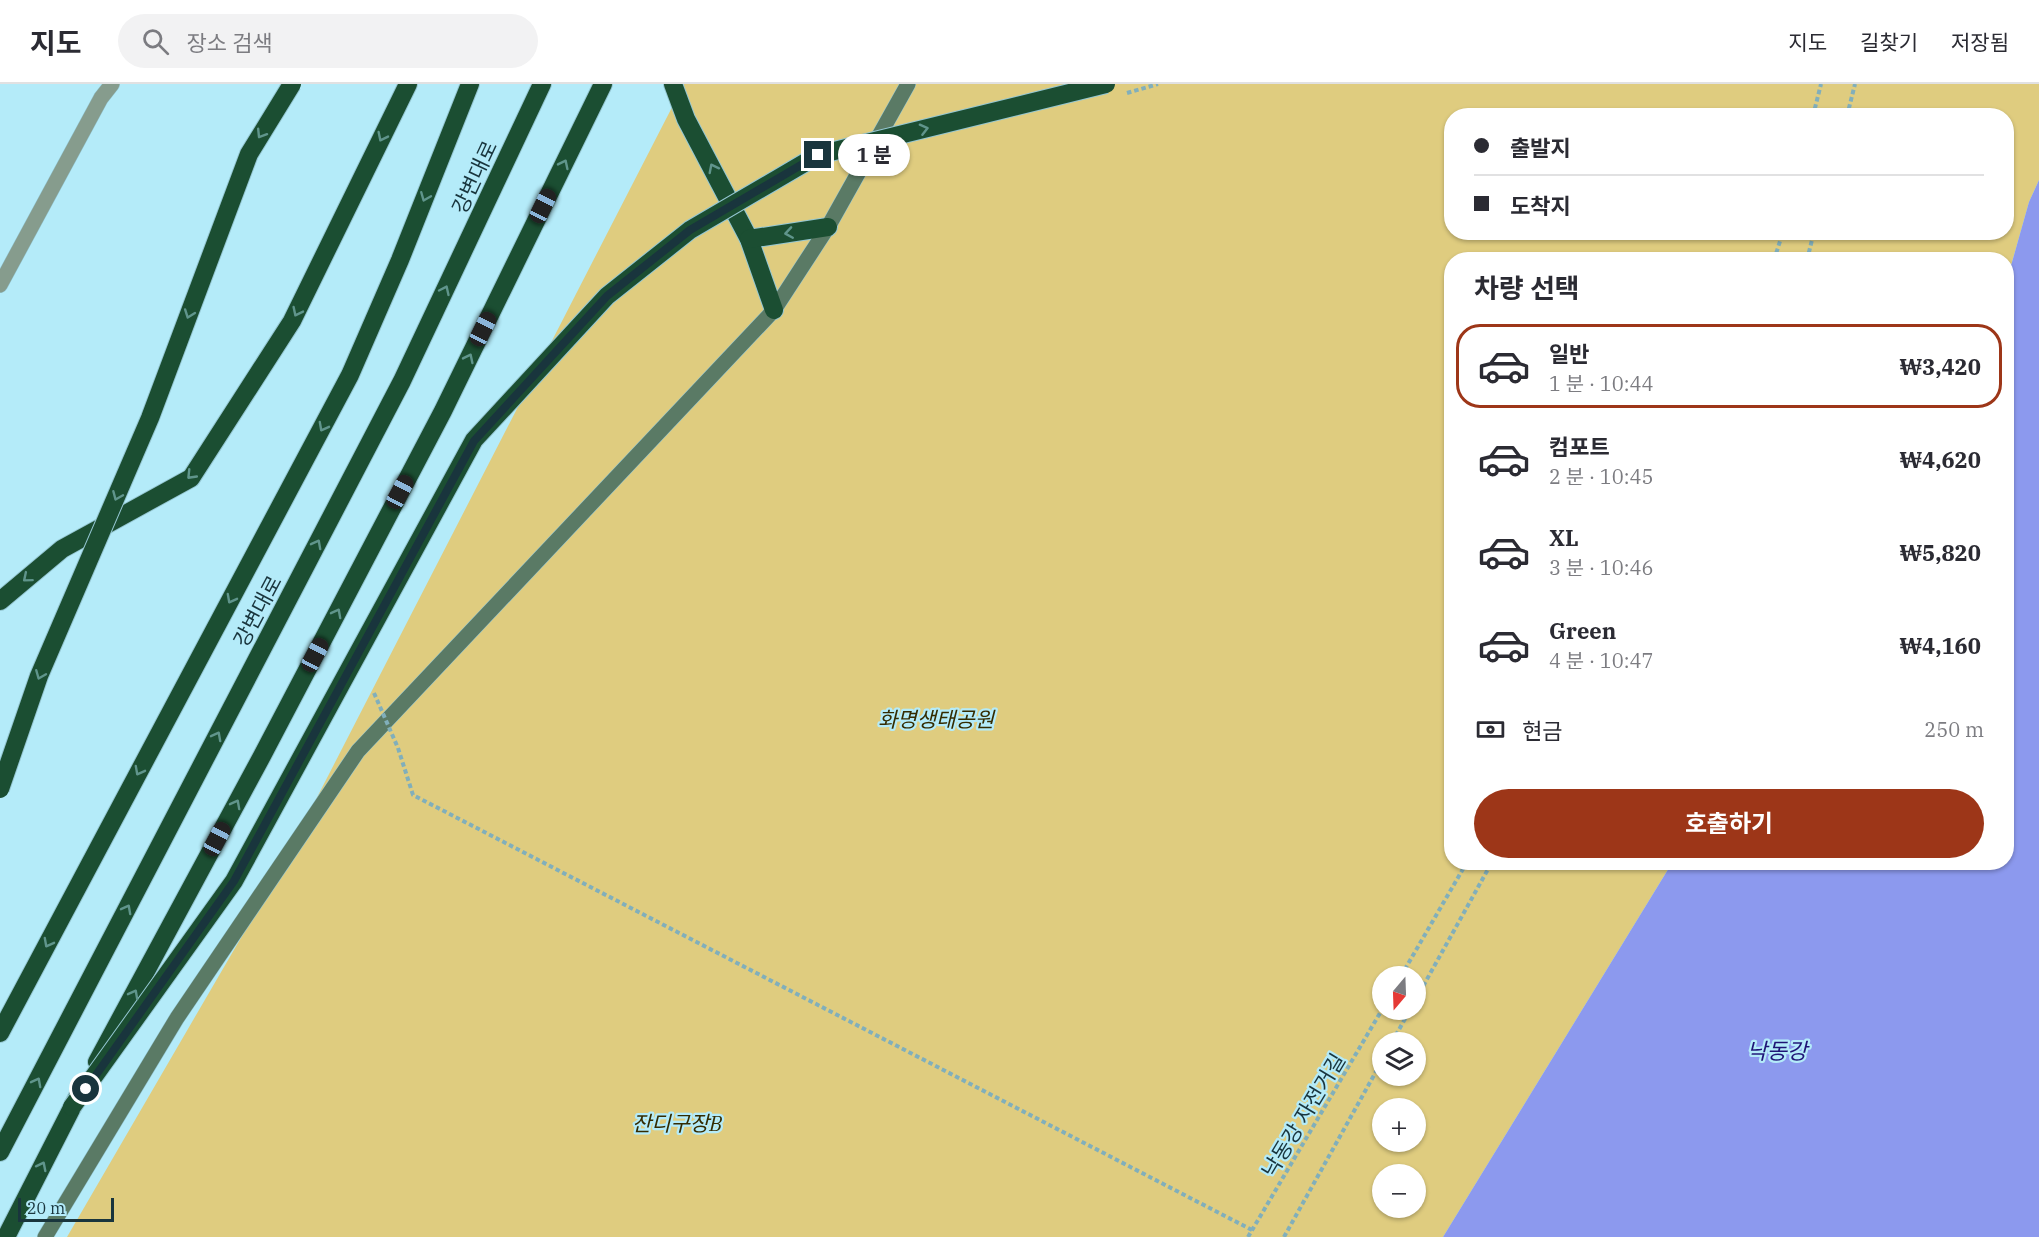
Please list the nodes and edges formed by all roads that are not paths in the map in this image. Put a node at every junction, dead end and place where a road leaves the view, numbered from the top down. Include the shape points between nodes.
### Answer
1 (112, 84) edge
2 (292, 84) edge
3 (408, 84) edge
4 (470, 84) edge
5 (542, 84) edge
6 (603, 84) edge
7 (673, 84) edge
8 (908, 84) edge
9 (1106, 84) edge
10 (828, 227) junction
11 (749, 239) junction
12 (0, 285) edge
13 (774, 310) junction
14 (0, 601) edge
15 (0, 789) edge
16 (0, 1033) edge
17 (72, 1107) junction
18 (0, 1152) edge
19 (6, 1237) edge
20 (45, 1237) edge

1 - 12 street
2 -> 15 highway, bridge via 249,154 150,418 39,676
3 -> 14 highway via 292,321 191,478 62,549
4 -> 16 highway, 강변대로 via 350,375
18 -> 5 highway, 강변대로 via 402,381
17 -> 6 highway, bridge via 443,411
11 -> 7 highway via 686,119
8 - 10 street
17 -> 9 highway, bridge via 234,881 474,441 607,296 690,230 818,155
10 -> 11 highway
10 - 13 street
11 - 13 highway
13 - 20 street via 358,751 177,1018
19 -> 17 highway

